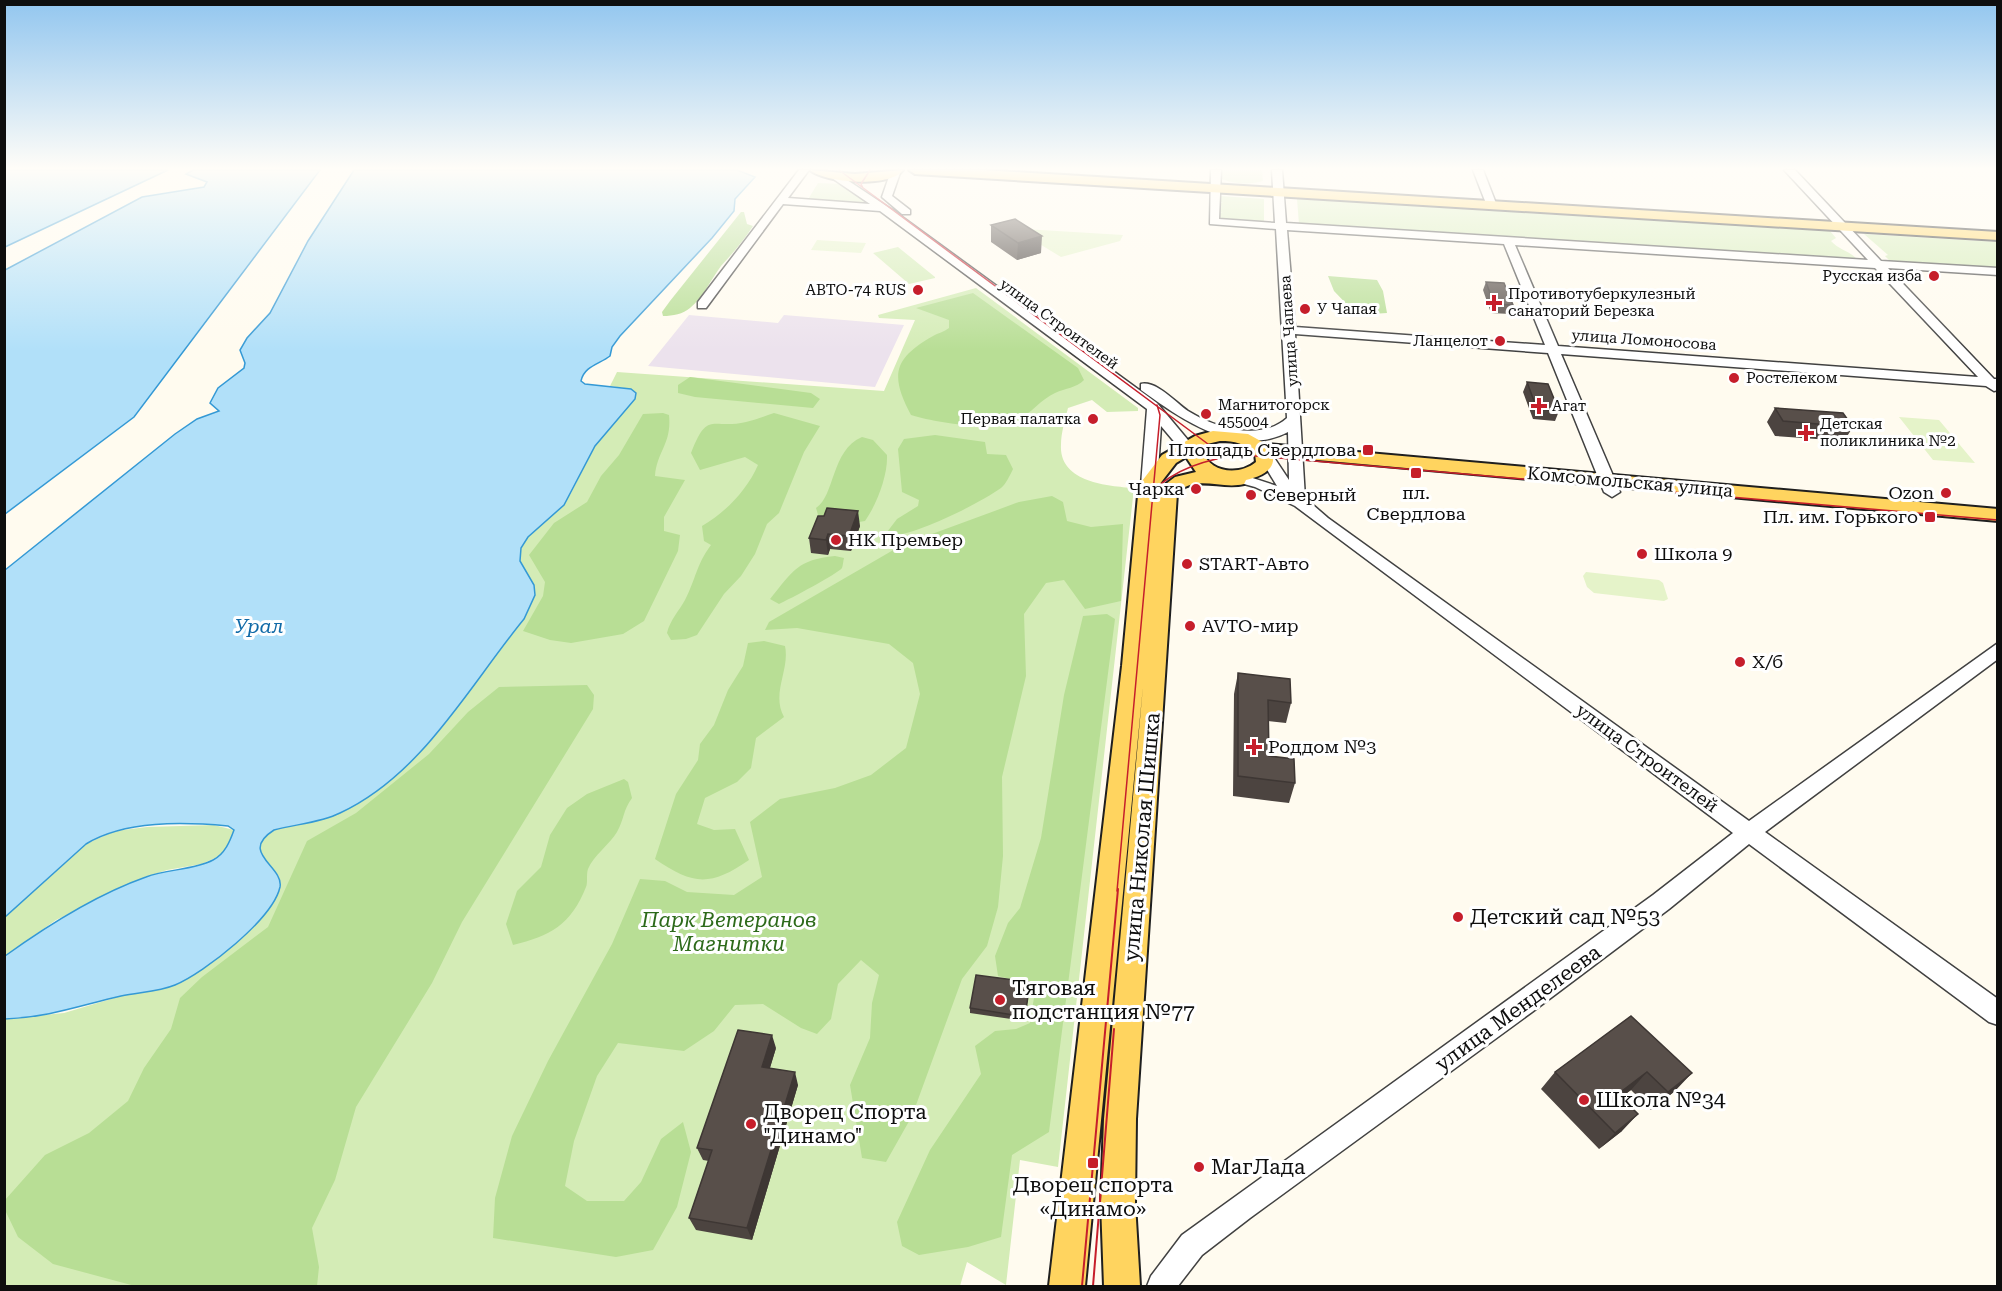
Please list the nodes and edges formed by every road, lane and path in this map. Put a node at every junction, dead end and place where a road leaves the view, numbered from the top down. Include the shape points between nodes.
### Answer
1 (758, 230) edge
2 (922, 230) edge
3 (924, 230) edge
4 (1281, 230) edge
5 (1334, 230) edge
6 (1845, 230) edge
7 (1898, 230) edge
8 (1998, 236) edge
9 (1508, 241) junction
10 (1878, 265) junction
11 (1998, 272) edge
12 (702, 305) dead end
13 (1288, 330) junction
14 (1553, 350) junction
15 (1995, 386) edge
16 (1155, 409) junction
17 (1294, 420) junction
18 (1208, 446) junction
19 (1266, 453) junction
20 (1297, 459) junction
21 (1229, 477) junction
22 (1149, 485) junction
23 (1609, 486) junction
24 (1297, 502) junction
25 (1998, 515) edge
26 (1998, 526) edge
27 (1998, 649) edge
28 (1144, 667) junction
29 (1132, 805) junction
30 (1749, 832) junction
31 (1998, 1014) edge
32 (1067, 1287) edge
33 (1122, 1287) edge
34 (1161, 1287) edge

1 - 12 street
2 - 16 street, улица Строителей
3 - 18 street, улица Строителей via 1170,405
4 - 13 street, улица Чапаева
5 - 9 street
6 - 10 street
7 - 8 main road
9 - 10 street
9 - 14 street
10 - 11 street
10 - 15 street
13 - 14 street, улица Ломоносова
13 - 17 street, улица Чапаева
14 - 15 street, улица Ломоносова
14 - 23 street
16 - 18 street, улица Строителей
16 - 22 street, улица Николая Шишка
17 - 19 street
17 - 20 street, улица Чапаева
18 - 19 main road
18 - 19 street
18 - 21 main road
18 - 22 main road via 1162,466
18 - 28 main road, улица Николая Шишка via 1167,491
19 - 20 main road, Комсомольская улица
19 - 21 main road via 1253,472
19 - 24 street, улица Строителей via 1283,486
20 - 23 main road, Комсомольская улица
20 - 24 street, улица Чапаева
21 - 24 street, улица Строителей via 1248,479
22 - 28 main road, улица Николая Шишка
23 - 25 main road, Комсомольская улица
23 - 26 main road, Комсомольская улица
24 - 30 street, улица Строителей
27 - 30 street, улица Менделеева
28 - 29 main road, улица Николая Шишка
29 - 32 main road, улица Николая Шишка
29 - 33 main road, улица Николая Шишка via 1119,1117 1118,1252
30 - 31 street, улица Строителей
30 - 34 street, улица Менделеева via 1551,984 1192,1245

